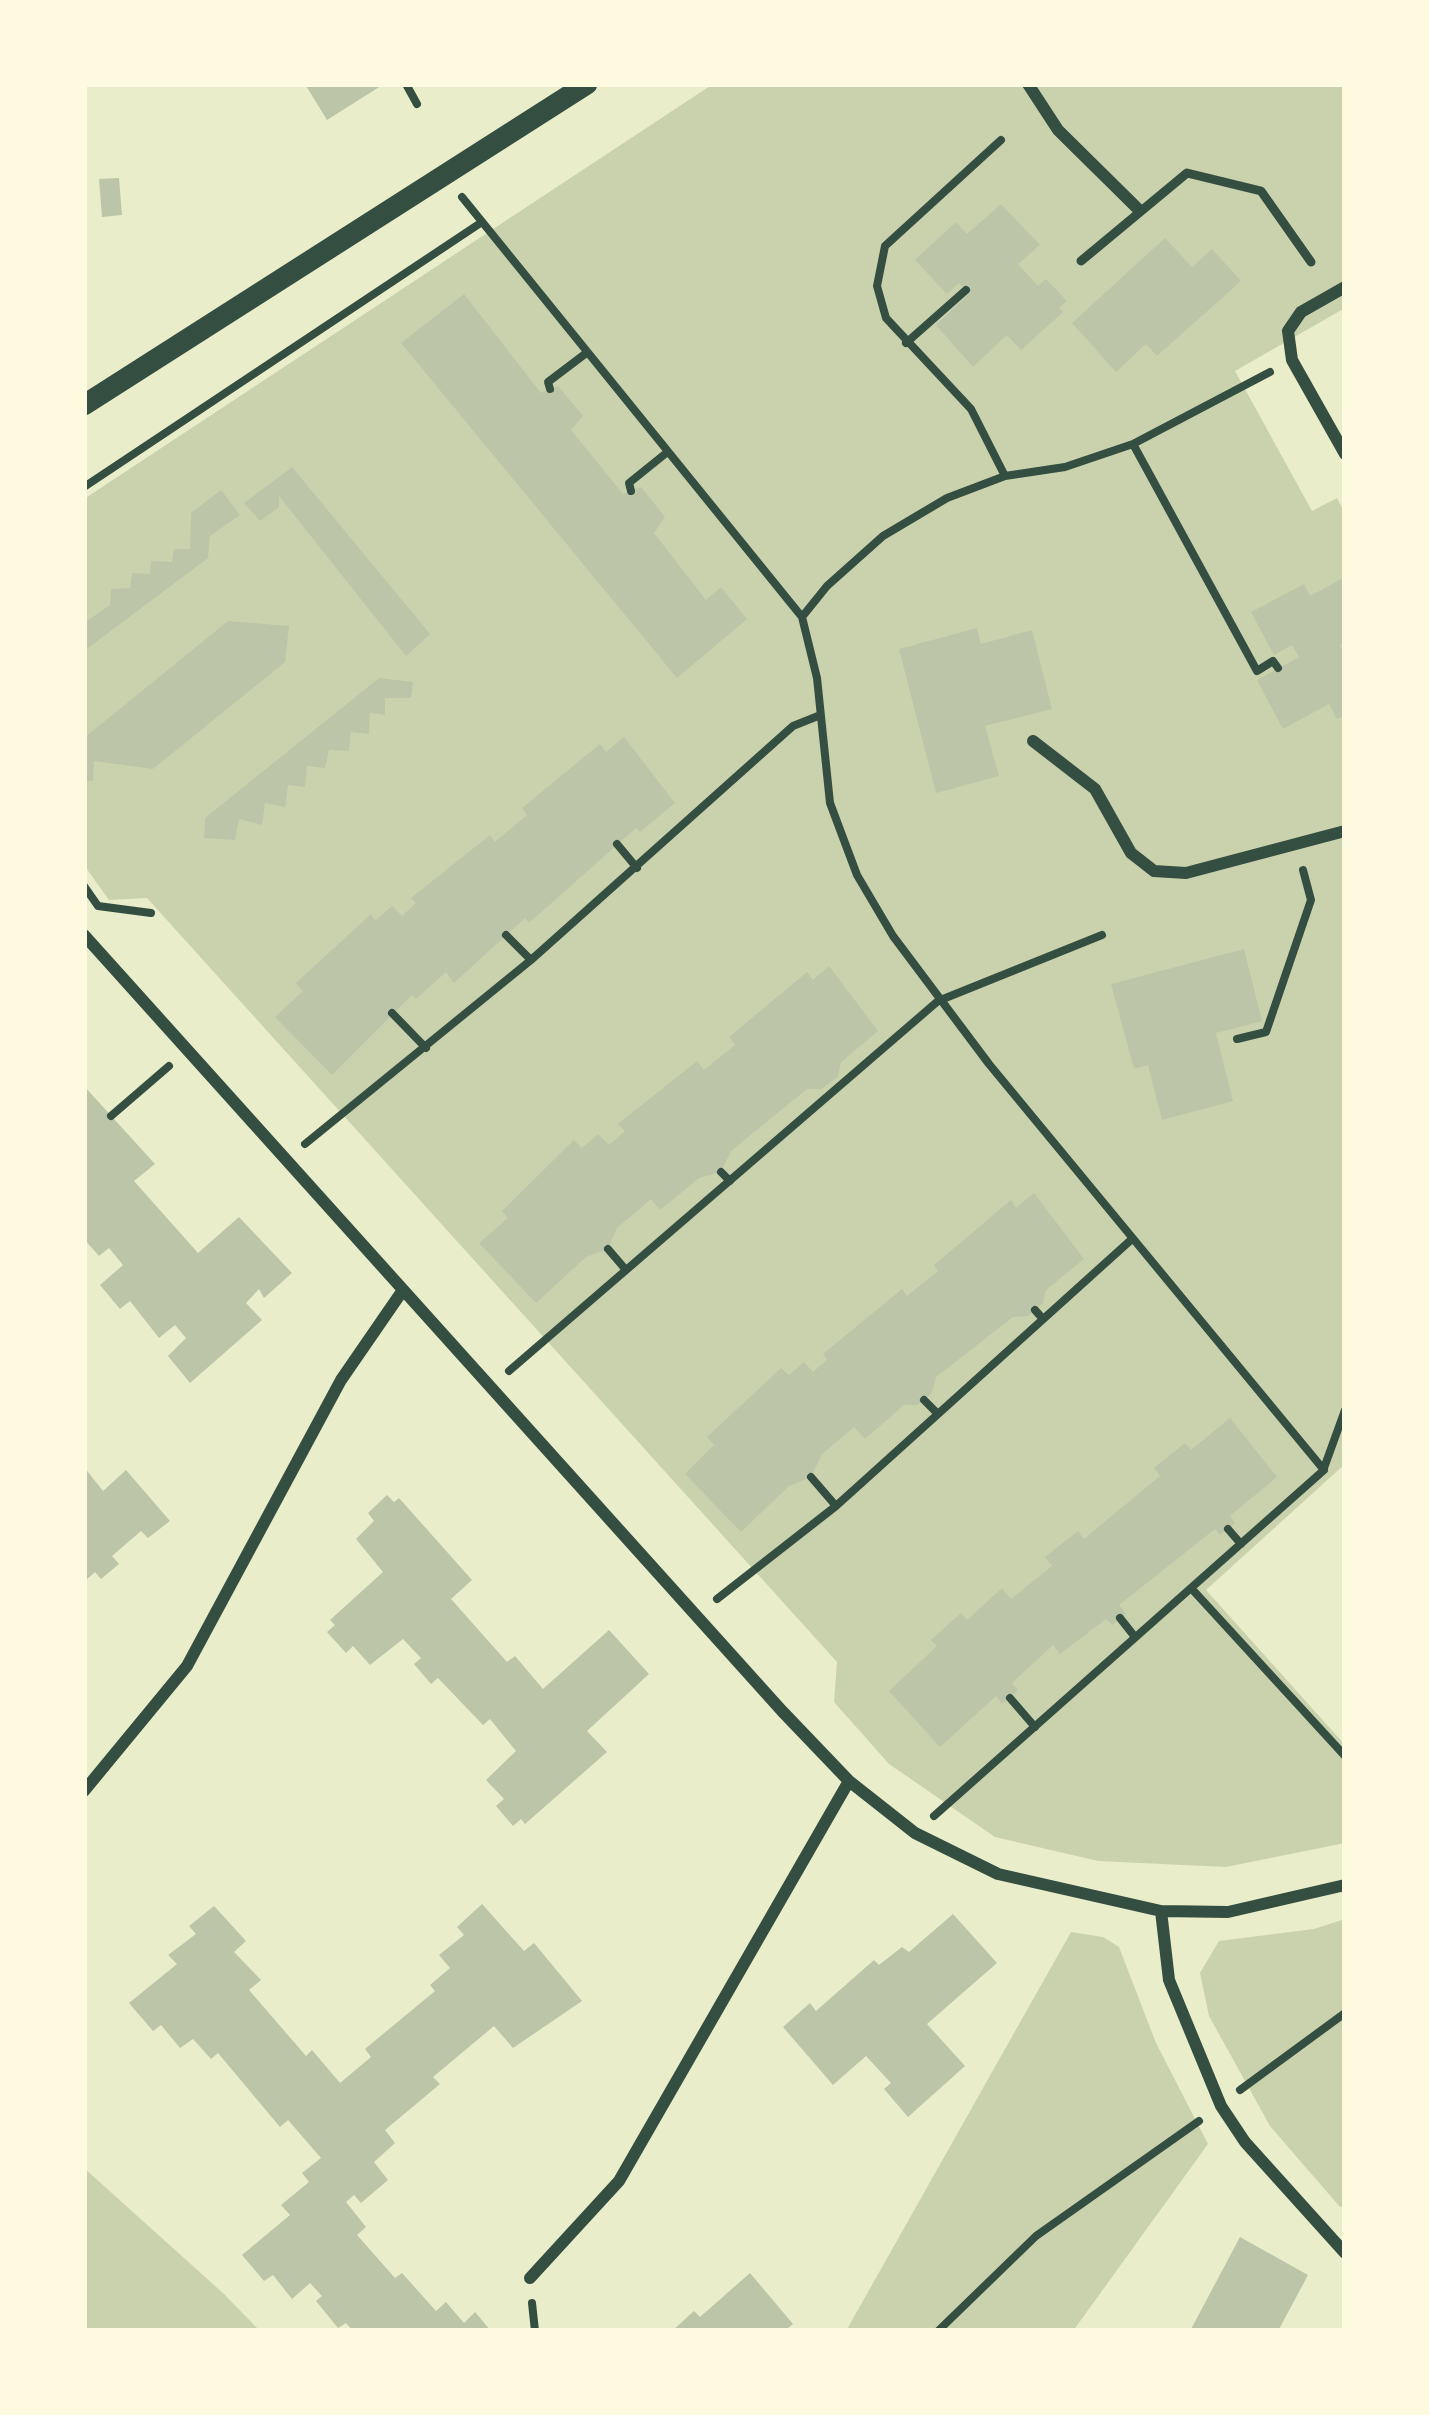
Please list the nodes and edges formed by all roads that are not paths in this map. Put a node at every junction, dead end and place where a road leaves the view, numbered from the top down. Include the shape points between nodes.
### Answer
1 (587, 84) edge
2 (1028, 84) edge
3 (1138, 209) junction
4 (1081, 261) dead end
5 (1311, 262) dead end
6 (1345, 286) edge
7 (84, 405) edge
8 (1345, 454) edge
9 (1033, 741) dead end
10 (1345, 831) edge
11 (84, 935) edge
12 (403, 1290) junction
13 (850, 1781) junction
14 (84, 1791) edge
15 (1345, 1885) edge
16 (1161, 1911) junction
17 (1345, 2253) edge
18 (530, 2278) dead end

1 - 7 street
2 - 3 street via 1058,130
3 - 4 lane
3 - 5 lane via 1187,173 1261,191
6 - 8 street via 1300,312 1288,331 1292,361
9 - 10 street via 1095,789 1131,853 1154,871 1186,873
11 - 12 street
12 - 13 street
12 - 14 street via 341,1380 187,1666
13 - 16 street via 915,1833 998,1874
13 - 18 street via 620,2181
15 - 16 street via 1228,1912
16 - 17 street via 1169,1979 1221,2106

